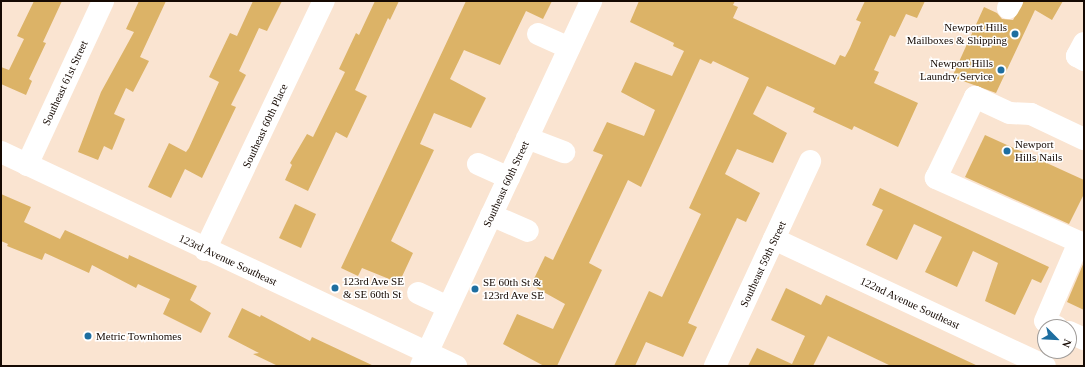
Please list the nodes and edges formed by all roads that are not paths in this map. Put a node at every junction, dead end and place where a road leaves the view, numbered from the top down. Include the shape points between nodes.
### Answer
1 (103, 1) edge
2 (324, 1) edge
3 (591, 1) edge
4 (538, 34) dead end
5 (1084, 43) edge
6 (569, 48) junction
7 (1084, 60) edge
8 (527, 138) junction
9 (1084, 139) edge
10 (1, 152) edge
11 (564, 152) dead end
12 (810, 161) dead end
13 (478, 164) dead end
14 (27, 165) junction
15 (509, 178) junction
16 (491, 215) junction
17 (528, 231) dead end
18 (774, 239) junction
19 (205, 250) junction
20 (418, 293) dead end
21 (448, 307) junction
22 (1046, 319) edge
23 (424, 359) edge
24 (456, 366) edge
25 (716, 366) edge
26 (1045, 366) edge

1 - 14 street, Southeast 61st Street
2 - 19 street, Southeast 60th Place
3 - 6 street, Southeast 60th Street
4 - 6 street
5 - 7 street via 1077,56
6 - 8 street, Southeast 60th Street
8 - 11 street
8 - 15 street, Southeast 60th Street
9 - 22 street via 1031,114 1010,113 975,97 936,178 1079,242
10 - 14 street, 123rd Avenue Southeast
12 - 18 street, Southeast 59th Street
13 - 15 street
14 - 19 street, 123rd Avenue Southeast
15 - 16 street, Southeast 60th Street
16 - 17 street
16 - 21 street, Southeast 60th Street
18 - 25 street, Southeast 59th Street
18 - 26 street, 122nd Avenue Southeast
19 - 23 street, 123rd Avenue Southeast
20 - 21 street
21 - 23 street, Southeast 60th Street
23 - 24 street, 123rd Avenue Southeast

